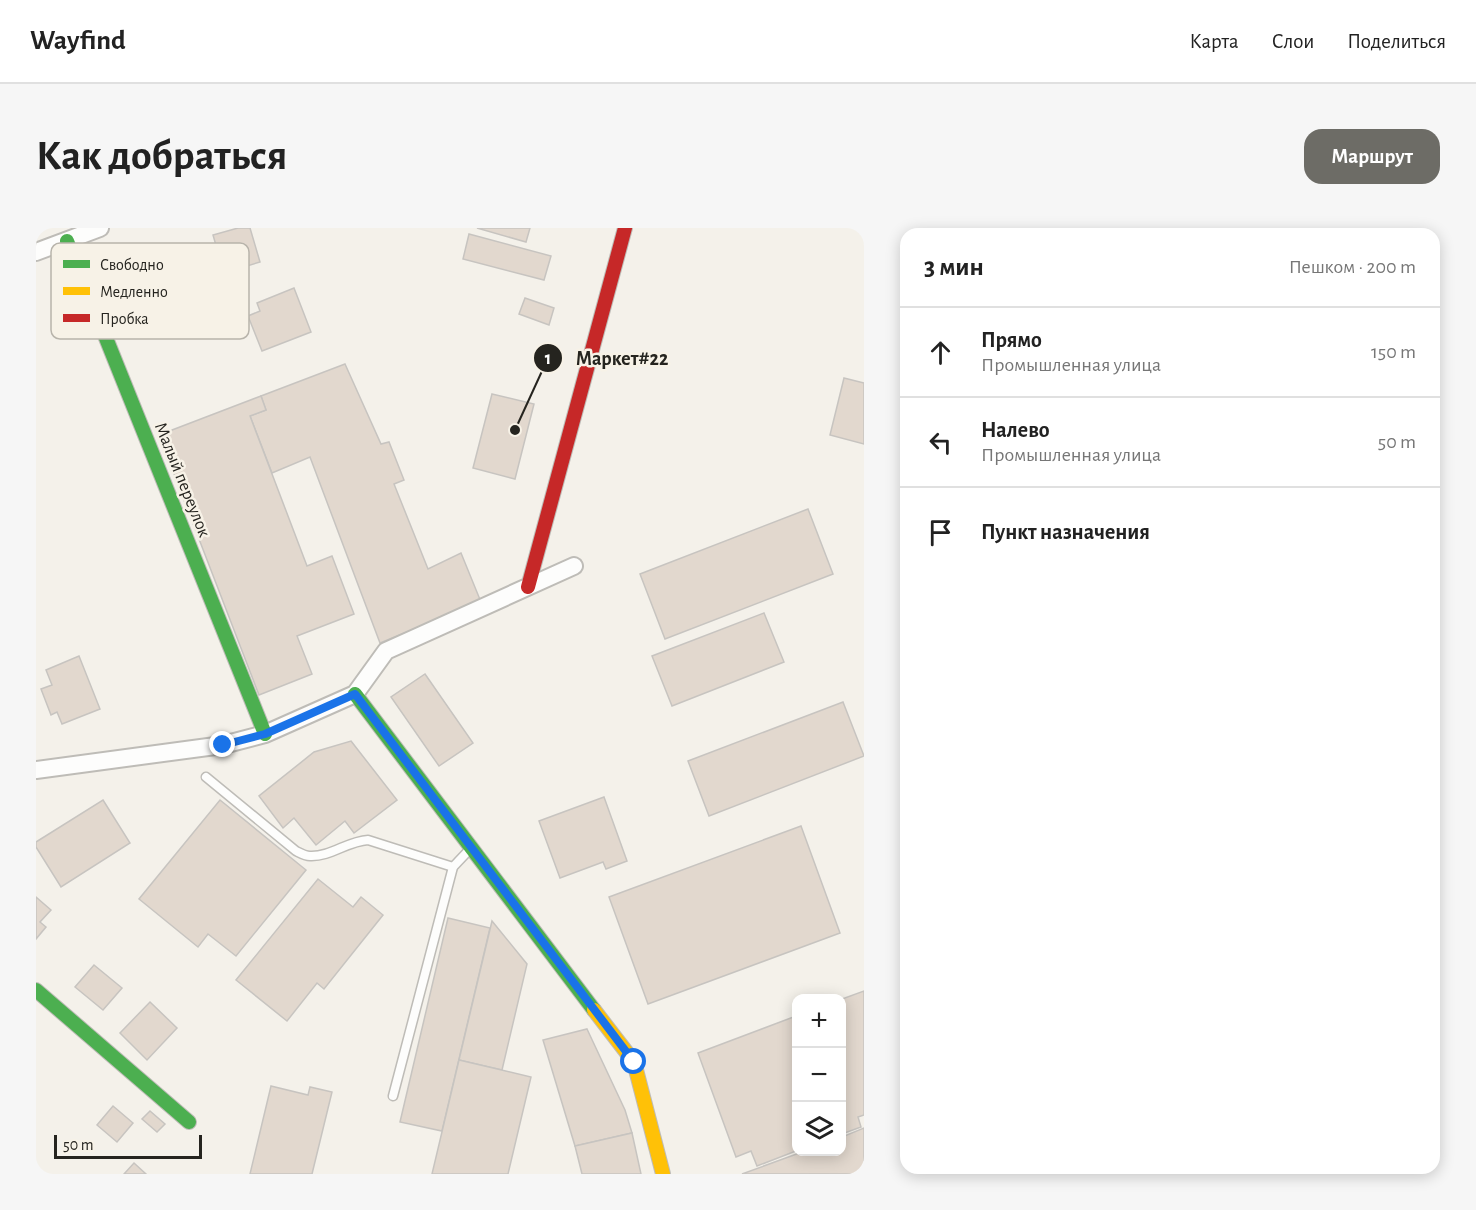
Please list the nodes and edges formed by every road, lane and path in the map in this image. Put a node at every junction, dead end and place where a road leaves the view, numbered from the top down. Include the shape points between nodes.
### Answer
1 (100, 228) edge
2 (626, 228) edge
3 (67, 241) joint
4 (61, 243) edge
5 (51, 247) edge
6 (36, 252) edge
7 (106, 339) edge
8 (574, 566) dead end
9 (528, 587) junction
10 (355, 694) junction
11 (265, 734) junction
12 (36, 770) edge
13 (206, 777) dead end
14 (472, 847) junction
15 (453, 867) junction
16 (37, 992) edge
17 (393, 1096) dead end
18 (189, 1122) dead end
19 (663, 1174) edge

1 - 3 street
2 - 9 street
3 - 4 street
5 - 6 street
7 - 11 street, Малый переулок
8 - 9 street
9 - 10 street via 386,651
10 - 11 street
10 - 14 street
11 - 12 street via 223,745
13 - 15 lane via 296,851 309,856 355,840 368,840
14 - 15 lane
14 - 19 street via 634,1062
15 - 17 lane
16 - 18 street

